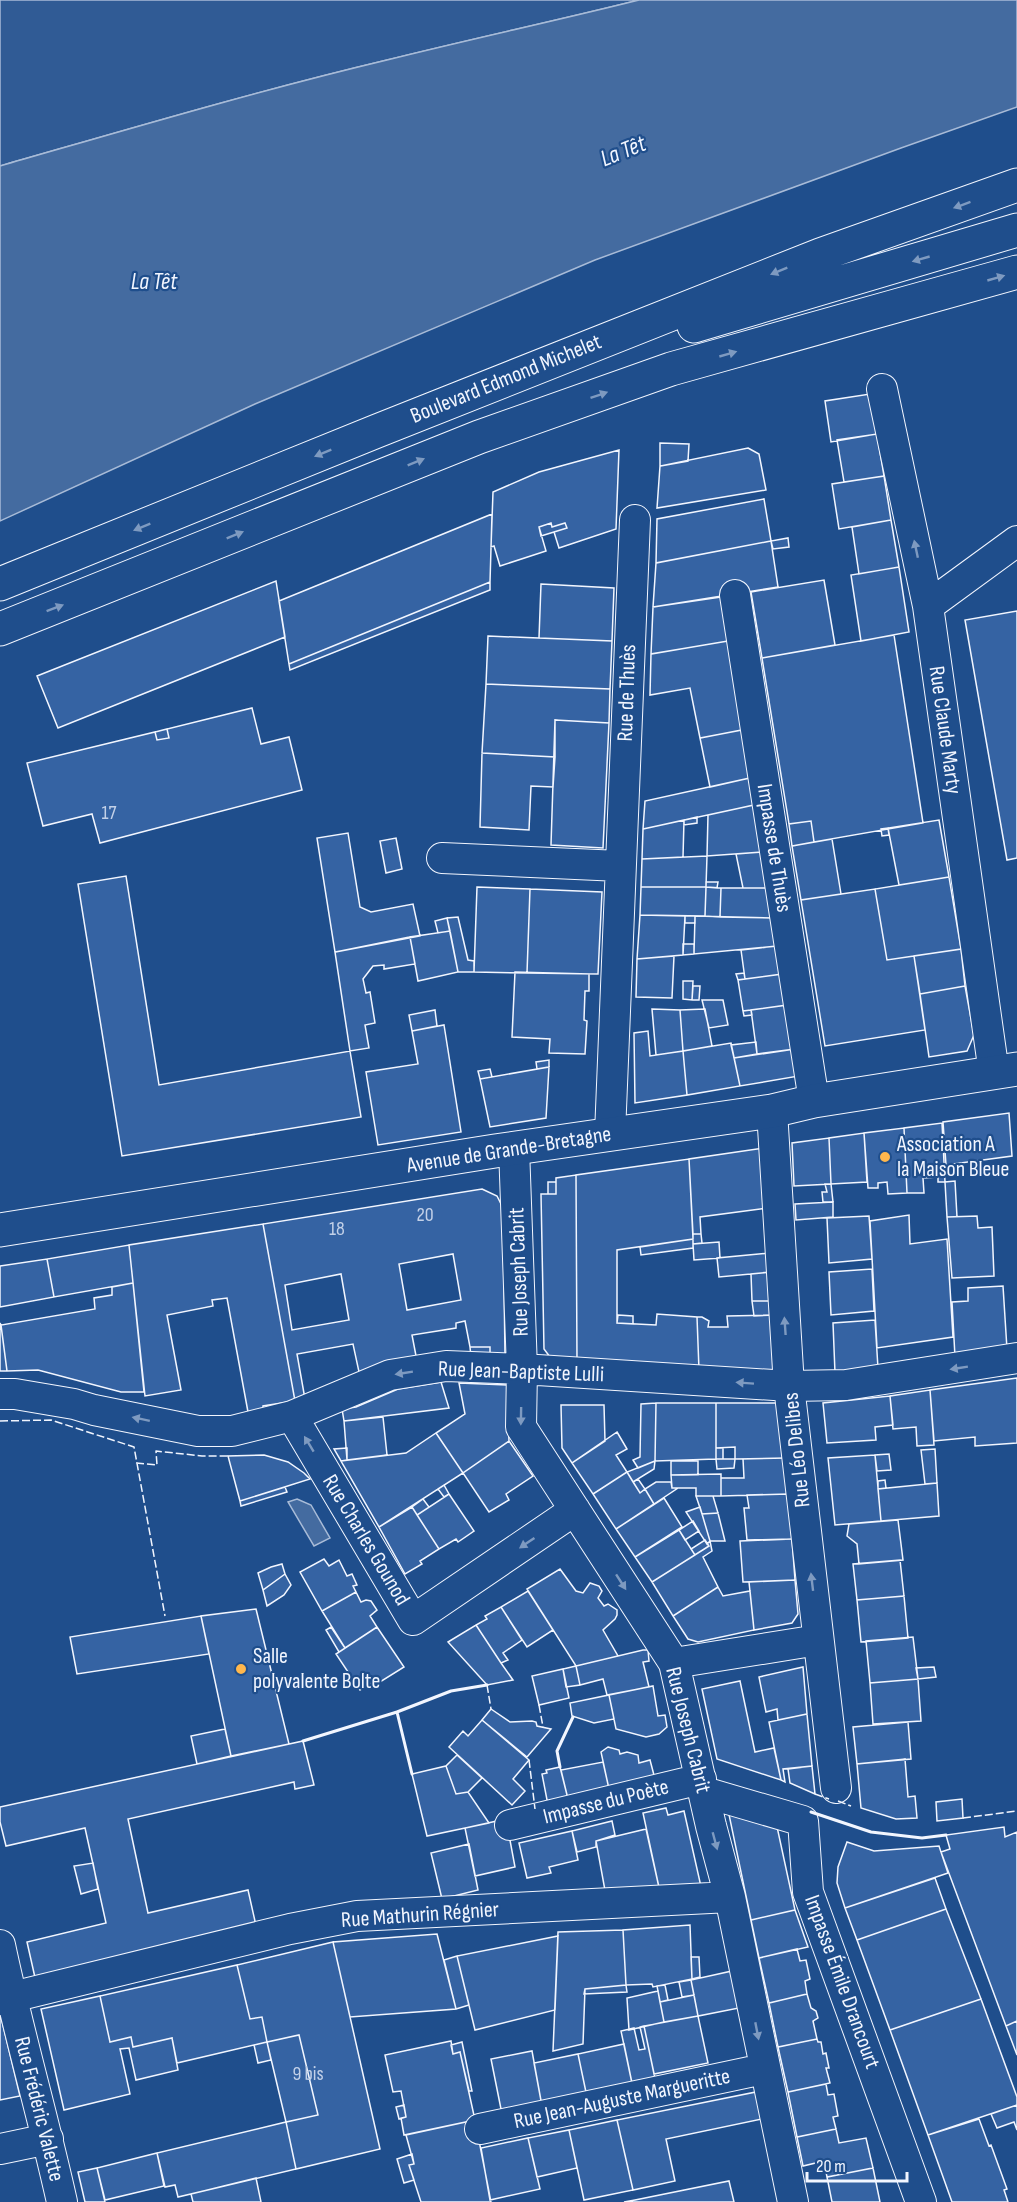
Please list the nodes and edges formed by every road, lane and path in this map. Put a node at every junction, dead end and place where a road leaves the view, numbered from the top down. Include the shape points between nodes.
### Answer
1 (1017, 185) edge
2 (1017, 230) edge
3 (1017, 272) edge
4 (882, 389) dead end
5 (377, 431) junction
6 (635, 520) dead end
7 (1017, 541) edge
8 (0, 584) edge
9 (735, 596) dead end
10 (928, 606) junction
11 (0, 629) edge
12 (442, 858) dead end
13 (620, 866) junction
14 (1005, 1071) edge
15 (814, 1101) junction
16 (772, 1111) junction
17 (610, 1134) junction
18 (514, 1148) junction
19 (0, 1230) edge
20 (1017, 1358) edge
21 (522, 1369) junction
22 (789, 1386) junction
23 (0, 1394) edge
24 (292, 1416) junction
25 (575, 1509) junction
26 (819, 1641) junction
27 (674, 1663) junction
28 (703, 1785) junction
29 (836, 1788) dead end
30 (510, 1825) dead end
31 (730, 1897) junction
32 (0, 1945) edge
33 (5, 1999) edge
34 (764, 2069) junction
35 (480, 2129) dead end
36 (48, 2139) junction
37 (0, 2149) edge
38 (62, 2202) edge
39 (793, 2202) edge
40 (921, 2202) edge

1 -> 5 main road, Boulevard Edmond Michelet via 820,255
2 -> 5 main road via 650,339
11 -> 3 main road, Boulevard Edmond Michelet via 479,437 672,369
10 -> 4 street, Rue Claude Marty
5 -> 8 main road, Boulevard Edmond Michelet
6 - 13 street, Rue de Thuès
7 - 10 street
9 - 15 street, Impasse de Thuès
10 - 14 street, Rue Claude Marty
12 - 13 street
13 - 17 street, Rue de Thuès
14 - 15 main road, Avenue de Grande-Bretagne
15 - 16 main road, Avenue de Grande-Bretagne
16 - 17 main road, Avenue de Grande-Bretagne
22 -> 16 street, Rue Léo Delibes
17 - 18 main road, Avenue de Grande-Bretagne
18 - 19 main road, Avenue de Grande-Bretagne
18 - 21 street, Rue Joseph Cabrit
20 -> 22 street, Rue Jean-Baptiste Lulli via 846,1385
22 -> 21 street, Rue Jean-Baptiste Lulli
21 -> 24 street, Rue Jean-Baptiste Lulli via 447,1366 390,1375
21 -> 25 street, Rue Joseph Cabrit via 521,1427
26 -> 22 street, Rue Léo Delibes
24 -> 23 street, Rue Jean-Baptiste Lulli via 232,1431 198,1431 74,1404
25 -> 24 street, Rue Charles Gounod via 413,1620
25 -> 27 street, Rue Joseph Cabrit
26 - 27 street
26 - 29 street, Rue Léo Delibes
27 - 28 street, Rue Joseph Cabrit
28 - 30 street, Impasse du Poète
28 -> 31 street, Rue Joseph Cabrit
28 - 40 street, Impasse Émile Drancourt via 803,1821 808,1892
31 - 33 street, Rue Mathurin Régnier via 357,1916
31 -> 34 street, Rue Joseph Cabrit
32 - 33 street, Rue Frédéric Valette
33 - 36 street, Rue Frédéric Valette
34 - 35 street, Rue Jean-Auguste Margueritte
34 - 39 street, Rue Joseph Cabrit
36 - 37 street
36 - 38 street, Rue Frédéric Valette

